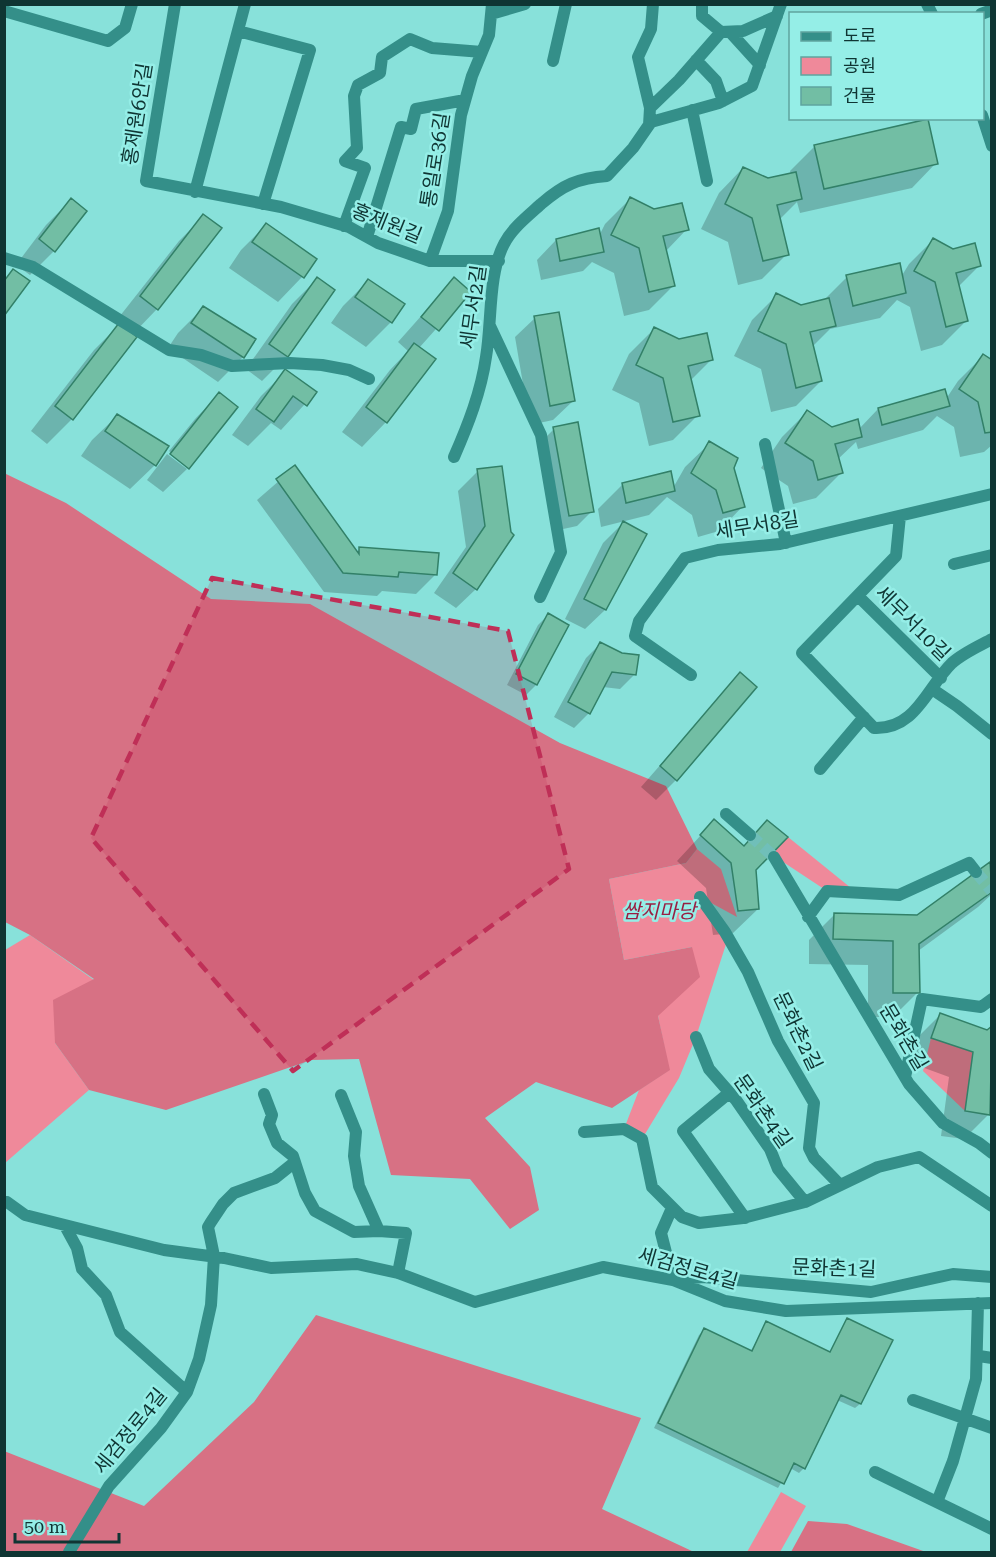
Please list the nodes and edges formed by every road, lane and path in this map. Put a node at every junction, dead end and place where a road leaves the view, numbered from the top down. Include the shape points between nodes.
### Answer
1 (132, 4) edge
2 (175, 4) edge
3 (245, 4) edge
4 (525, 4) edge
5 (566, 4) edge
6 (653, 4) edge
7 (702, 4) edge
8 (491, 9) edge
9 (779, 10) edge
10 (4, 11) edge
11 (238, 31) junction
12 (725, 32) junction
13 (482, 52) junction
14 (696, 60) junction
15 (553, 61) dead end
16 (760, 65) junction
17 (465, 100) junction
18 (723, 101) junction
19 (650, 108) junction
20 (692, 111) junction
21 (984, 120) edge
22 (649, 125) junction
23 (992, 146) edge
24 (707, 181) dead end
25 (195, 192) junction
26 (263, 204) junction
27 (344, 226) junction
28 (367, 237) junction
29 (4, 258) edge
30 (430, 261) junction
31 (499, 261) junction
32 (490, 325) junction
33 (369, 379) dead end
34 (765, 444) dead end
35 (454, 457) dead end
36 (992, 494) edge
37 (900, 516) junction
38 (786, 543) junction
39 (992, 555) edge
40 (954, 564) dead end
41 (858, 596) junction
42 (540, 597) dead end
43 (992, 639) edge
44 (691, 675) dead end
45 (941, 678) junction
46 (932, 689) junction
47 (864, 717) junction
48 (992, 734) edge
49 (820, 769) dead end
50 (726, 814) dead end
51 (750, 835) tunnel mouth
52 (774, 857) tunnel mouth
53 (976, 872) dead end
54 (700, 897) dead end
55 (808, 917) junction
56 (992, 999) edge
57 (696, 1037) dead end
58 (905, 1077) junction
59 (729, 1093) junction
60 (264, 1094) dead end
61 (340, 1095) dead end
62 (584, 1132) dead end
63 (991, 1148) edge
64 (295, 1162) junction
65 (840, 1185) junction
66 (6, 1200) edge
67 (805, 1202) junction
68 (992, 1206) edge
69 (672, 1208) junction
70 (745, 1218) junction
71 (65, 1226) junction
72 (379, 1232) junction
73 (214, 1256) junction
74 (398, 1273) junction
75 (992, 1277) edge
76 (673, 1280) junction
77 (978, 1303) junction
78 (992, 1303) edge
79 (985, 1357) edge
80 (187, 1392) junction
81 (913, 1400) dead end
82 (964, 1419) junction
83 (992, 1428) edge
84 (875, 1472) dead end
85 (937, 1502) junction
86 (992, 1529) edge
87 (69, 1552) edge

1 - 10 street via 125,28 108,41
2 - 25 street, 홍제원6안길 via 146,181
3 - 11 street
4 - 8 street, 통일로36길
5 - 15 street
6 - 19 street via 651,29 638,57
7 - 12 street via 702,15
8 - 13 street, 통일로36길 via 489,35
9 - 12 street via 743,31
9 - 16 street
11 - 25 street
11 - 26 street via 310,50
12 - 14 street
12 - 16 street
13 - 17 street, 통일로36길
13 - 27 street via 432,48 410,39 382,57 380,73 358,85 354,96 357,148 345,161 365,168
14 - 18 street via 716,81
14 - 19 street
16 - 18 street via 752,86
17 - 28 street, 통일로36길 via 416,109 411,129 401,128
17 - 30 street, 통일로36길 via 448,211
18 - 20 street
19 - 22 street
20 - 22 street
20 - 24 street
21 - 23 street
22 - 31 street, 세무서2길 via 607,176 581,178 552,194 519,224 504,244
25 - 26 street, 홍제원길
26 - 27 street, 홍제원길
27 - 28 street, 홍제원길
28 - 30 street, 홍제원길
29 - 33 street via 33,267 169,351 201,355 232,366 322,365
30 - 31 street, 홍제원길
31 - 32 street, 세무서2길
32 - 35 street, 세무서2길 via 470,421
32 - 42 street via 541,435 561,552
34 - 38 street
36 - 37 street, 세무서8길
37 - 38 street, 세무서8길
37 - 41 street, 세무서10길 via 896,556
38 - 44 street, 세무서8길 via 718,550 685,558 639,621 635,636
39 - 40 street
41 - 45 street, 세무서10길
41 - 47 street, 세무서10길 via 802,653
43 - 45 street, 세무서10길 via 952,663
45 - 46 street, 세무서10길
46 - 47 street, 세무서10길 via 918,708 890,729 874,728
46 - 48 street, 세무서10길
47 - 49 street
50 - 51 street
52 - 55 street, 문화촌길 via 785,868
53 - 55 street via 969,863 899,894 827,891
54 - 65 street, 문화촌2길 via 748,972 778,1041 814,1103 809,1148
55 - 58 street, 문화촌길
56 - 58 street via 981,1007 922,999
57 - 59 street, 문화촌4길 via 709,1069
58 - 63 street, 문화촌길 via 943,1123
59 - 67 street, 문화촌4길 via 770,1149 778,1169
59 - 70 street via 683,1131
60 - 64 street via 277,1143
61 - 72 street via 356,1132 354,1156 359,1186
62 - 69 street via 624,1129 642,1139 652,1187
64 - 72 street via 315,1211 354,1232
64 - 73 street, 세검정로4길 via 275,1178 234,1193 223,1204 208,1227
65 - 67 street
65 - 68 street via 878,1167 919,1157
66 - 71 street, 세검정로4길 via 25,1215
67 - 70 street
69 - 70 street via 682,1217 699,1223
69 - 76 street via 661,1233
71 - 73 street, 세검정로4길 via 164,1250
71 - 80 street via 77,1248 82,1269 106,1295 120,1332
72 - 74 street via 406,1233
73 - 74 street, 세검정로4길 via 271,1268 357,1264
73 - 80 street, 세검정로4길 via 211,1305
74 - 76 street, 세검정로4길 via 475,1302 603,1267
75 - 76 street, 문화촌1길 via 953,1274 871,1292 704,1277
76 - 77 street, 세검정로4길 via 725,1301 786,1311
77 - 78 street, 세검정로4길
77 - 79 street
79 - 82 street
80 - 87 street, 세검정로4길 via 109,1486
81 - 82 street
82 - 83 street
82 - 85 street
84 - 85 street
85 - 86 street

